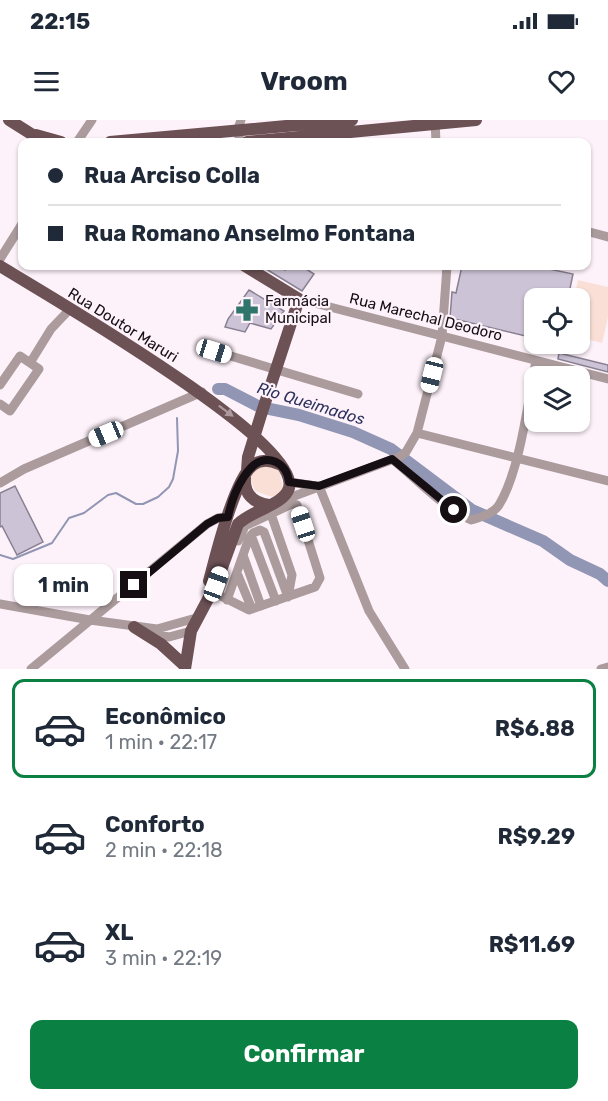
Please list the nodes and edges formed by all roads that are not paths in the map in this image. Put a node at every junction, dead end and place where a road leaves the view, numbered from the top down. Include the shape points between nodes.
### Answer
1 (9, 120) edge
2 (92, 120) edge
3 (352, 120) edge
4 (476, 120) edge
5 (435, 122) edge
6 (240, 131) edge
7 (32, 134) junction
8 (38, 138) edge
9 (46, 138) edge
10 (82, 138) edge
11 (157, 138) edge
12 (285, 138) edge
13 (436, 138) edge
14 (18, 230) edge
15 (591, 232) edge
16 (608, 237) edge
17 (0, 259) edge
18 (0, 266) edge
19 (252, 270) edge
20 (447, 270) edge
21 (299, 299) junction
22 (69, 309) junction
23 (442, 336) junction
24 (214, 351) dead end
25 (536, 362) junction
26 (30, 363) junction
27 (276, 369) junction
28 (608, 380) edge
29 (0, 386) edge
30 (202, 392) junction
31 (358, 394) dead end
32 (0, 404) edge
33 (417, 433) junction
34 (255, 435) junction
35 (399, 456) junction
36 (517, 457) junction
37 (280, 464) junction
38 (246, 475) junction
39 (608, 481) edge
40 (289, 482) junction
41 (0, 483) edge
42 (319, 486) junction
43 (272, 507) junction
44 (233, 520) junction
45 (251, 535) junction
46 (243, 555) junction
47 (237, 573) junction
48 (212, 595) junction
49 (288, 597) junction
50 (227, 600) junction
51 (276, 601) junction
52 (0, 604) edge
53 (257, 607) junction
54 (196, 618) junction
55 (90, 620) junction
56 (134, 627) junction
57 (191, 631) junction
58 (608, 667) edge
59 (185, 668) edge
60 (31, 669) edge
61 (405, 669) edge
62 (601, 669) edge

1 - 7 main road
2 - 10 street
3 - 6 main road
4 - 5 main road
5 - 12 main road
5 - 13 street
6 - 11 main road
7 - 8 main road
7 - 9 main road
14 - 17 street
15 - 16 street
18 - 22 main road, Rua Doutor Maruri
19 - 21 main road, Rua Marechal Deodoro
20 - 23 street
21 - 23 street, Rua Marechal Deodoro
21 - 27 main road
22 - 26 street
22 - 30 main road, Rua Doutor Maruri
23 - 25 street, Rua Marechal Deodoro
23 - 33 street
24 - 27 street
25 - 28 street, Rua Marechal Deodoro
25 - 36 street
26 - 29 street via 20,356
26 - 32 street via 39,369 10,411
27 - 31 street
27 - 34 main road
30 -> 34 main road, Rua Doutor Maruri
30 - 41 street
33 - 35 street
33 - 36 street
34 - 37 main road, Rua Doutor Maruri
34 - 38 main road
35 - 36 street via 454,510 471,520 490,514 498,506
35 - 42 street
36 - 39 street
37 - 38 main road via 266,460 252,466
37 - 40 main road
38 - 43 main road via 246,492 250,497
38 - 44 main road via 232,500
40 - 42 street
40 - 43 main road via 286,494
42 - 43 street
42 - 61 street via 369,611
43 - 44 main road
43 - 48 street via 245,526
43 - 49 street via 292,575
43 - 49 street via 297,506 321,578 315,587
44 - 48 main road
44 - 55 street via 218,518 207,524
45 - 46 street
45 - 49 street via 264,532
45 - 51 street
46 - 47 street
46 - 53 street
47 - 50 street
47 - 53 street
48 - 50 street
48 - 54 main road
49 - 51 street
50 - 53 street via 246,610
51 - 53 street
52 - 55 street
54 - 56 street via 157,629
54 - 57 main road
55 - 56 street
55 - 60 street
56 - 57 street via 169,637
56 - 59 main road via 161,644
57 - 59 main road
58 - 62 street

